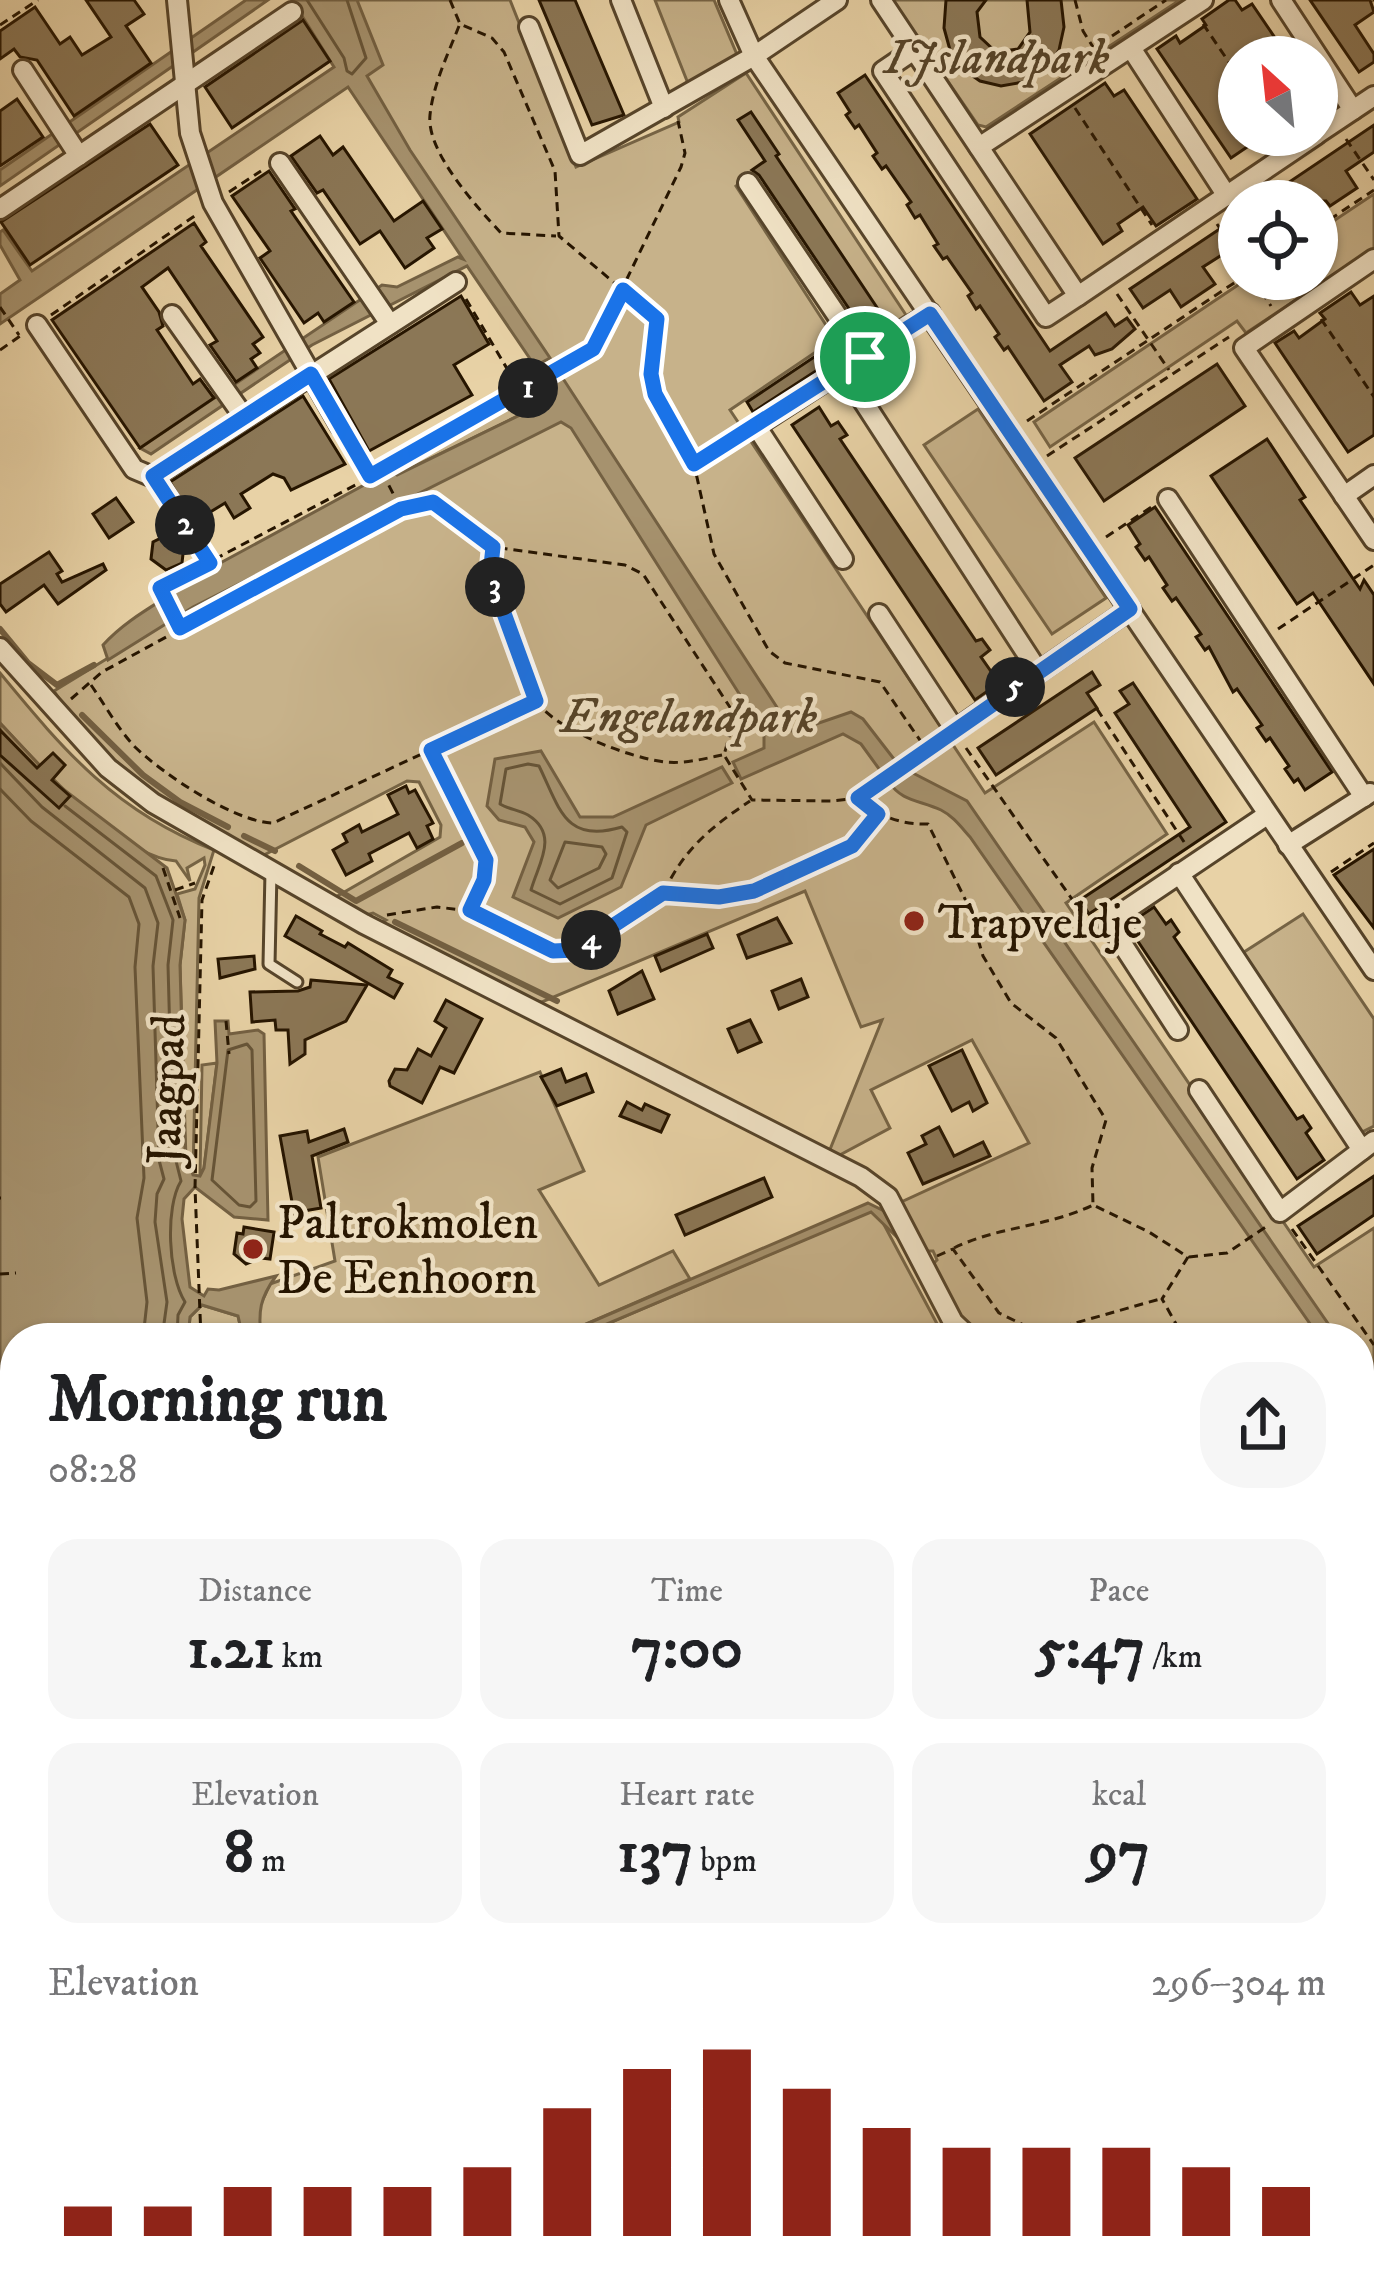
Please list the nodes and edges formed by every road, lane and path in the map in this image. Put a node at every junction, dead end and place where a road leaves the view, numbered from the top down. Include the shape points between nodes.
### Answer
1 (38, 0) edge
2 (177, 0) edge
3 (450, 0) edge
4 (621, 0) edge
5 (729, 0) edge
6 (837, 0) edge
7 (881, 0) edge
8 (1076, 0) edge
9 (1281, 0) edge
10 (1197, 4) edge
11 (292, 12) dead end
12 (460, 24) junction
13 (0, 26) edge
14 (529, 27) dead end
15 (1218, 40) edge
16 (1094, 48) dead end
17 (1131, 48) junction
18 (914, 50) junction
19 (754, 56) junction
20 (23, 70) dead end
21 (186, 75) junction
22 (1064, 92) junction
23 (1374, 96) edge
24 (668, 107) junction
25 (1353, 110) junction
26 (1338, 120) edge
27 (1338, 126) edge
28 (979, 147) junction
29 (76, 152) junction
30 (1286, 156) edge
31 (280, 163) joint
32 (1251, 180) edge
33 (1374, 180) edge
34 (1218, 182) edge
35 (748, 183) dead end
36 (1374, 190) edge
37 (1218, 202) edge
38 (213, 203) junction
39 (0, 209) edge
40 (1207, 209) junction
41 (1338, 214) edge
42 (1218, 226) edge
43 (559, 236) junction
44 (1162, 240) junction
45 (1374, 260) edge
46 (1105, 278) junction
47 (456, 282) joint
48 (623, 290) junction
49 (1218, 294) edge
50 (1078, 296) junction
51 (1267, 300) edge
52 (0, 307) edge
53 (930, 314) junction
54 (1318, 314) dead end
55 (172, 315) dead end
56 (386, 319) junction
57 (1281, 322) junction
58 (28, 330) junction
59 (1148, 340) junction
60 (1244, 348) junction
61 (0, 350) edge
62 (865, 357) junction
63 (308, 369) junction
64 (843, 370) junction
65 (1170, 373) junction
66 (521, 392) junction
67 (1374, 397) edge
68 (241, 413) junction
69 (340, 425) joint
70 (756, 426) junction
71 (1011, 431) junction
72 (694, 464) junction
73 (1034, 465) junction
74 (382, 471) junction
75 (1374, 475) edge
76 (153, 476) junction
77 (370, 476) junction
78 (1344, 496) junction
79 (1168, 499) joint
80 (401, 509) junction
81 (1374, 540) edge
82 (493, 547) junction
83 (1089, 548) junction
84 (842, 559) dead end
85 (210, 563) junction
86 (1374, 565) edge
87 (1130, 609) junction
88 (879, 614) dead end
89 (180, 628) junction
90 (1261, 640) junction
91 (0, 648) edge
92 (1038, 671) junction
93 (90, 684) junction
94 (536, 701) junction
95 (1097, 709) dead end
96 (54, 712) junction
97 (955, 730) junction
98 (926, 749) junction
99 (431, 750) junction
100 (725, 757) junction
101 (1369, 793) edge
102 (858, 798) junction
103 (752, 800) junction
104 (878, 814) junction
105 (1267, 815) junction
106 (1374, 843) edge
107 (222, 845) junction
108 (1288, 845) junction
109 (1197, 861) junction
110 (163, 868) dead end
111 (271, 872) junction
112 (1180, 873) junction
113 (195, 883) dead end
114 (1315, 883) junction
115 (173, 891) junction
116 (663, 893) junction
117 (470, 910) junction
118 (180, 918) dead end
119 (1108, 922) junction
120 (364, 924) junction
121 (1374, 970) edge
122 (298, 982) dead end
123 (226, 1021) dead end
124 (1178, 1030) dead end
125 (229, 1054) dead end
126 (1198, 1090) dead end
127 (1368, 1146) edge
128 (1093, 1205) junction
129 (1276, 1218) junction
130 (953, 1249) junction
131 (1188, 1257) junction
132 (920, 1263) junction
133 (16, 1273) dead end
134 (0, 1274) edge
135 (1162, 1299) junction
136 (202, 1323) edge
137 (956, 1323) edge
138 (1019, 1323) edge
139 (1076, 1323) edge
140 (1176, 1323) edge
141 (1357, 1323) edge

1 - 13 path
2 - 21 street
3 - 12 path
4 - 24 street
5 - 19 street
6 - 19 street
7 - 18 street
8 - 16 path
9 - 25 street
10 - 15 path
10 - 17 street
11 - 21 street
12 - 43 path via 504,52 556,171
12 - 43 path via 429,118 434,140 501,233
14 - 24 street via 580,155
17 - 22 street
17 - 34 street
18 - 28 street
18 - 50 street via 883,71 1046,317
19 - 24 street
19 - 53 street
20 - 29 street
21 - 29 street
21 - 38 street via 194,145
22 - 28 street
22 - 44 path
23 - 25 street
24 - 48 path via 686,153
25 - 26 street
27 - 33 path
28 - 50 street
29 - 39 street
30 - 32 street
31 - 38 path
31 - 56 street
35 - 62 street
36 - 41 path
37 - 40 street
38 - 58 path
38 - 63 street
40 - 42 path
40 - 44 street
43 - 48 path
44 - 46 street
45 - 57 street
46 - 50 street
46 - 59 path
47 - 56 street
47 - 66 path
48 - 66 path via 593,349
48 - 72 path via 657,319 655,394
49 - 59 path
51 - 57 path
52 - 58 path via 14,327
53 - 62 street
53 - 71 street
54 - 67 path
55 - 68 street
56 - 63 street
57 - 60 street
58 - 61 path
58 - 76 street via 134,469
59 - 65 path
59 - 71 path
60 - 65 path via 1225,337
60 - 78 street
62 - 64 street
63 - 68 street
63 - 69 street
64 - 70 street
64 - 92 street
65 - 73 path
66 - 74 path
68 - 76 street
69 - 77 path
70 - 72 path
70 - 84 street
71 - 73 street
72 - 98 path via 714,554 770,651 784,664 880,682
73 - 83 street
74 - 77 path
74 - 80 path
75 - 78 street
76 - 85 path
77 - 85 path
78 - 81 street
79 - 83 path
79 - 90 street
80 - 82 path via 433,502
80 - 89 path
82 - 94 path via 490,575
82 - 100 path via 643,574 735,715
83 - 87 street
85 - 89 path via 160,588
86 - 90 path
87 - 92 street
87 - 105 street
88 - 97 street
89 - 93 path
90 - 101 street
91 - 96 street
92 - 97 street
93 - 96 path
93 - 99 path via 135,746 196,791 259,823
94 - 99 path
94 - 100 path via 554,718 638,756
95 - 109 path
96 - 107 street via 152,803
97 - 98 path
97 - 119 path via 1088,922
98 - 102 path
99 - 117 path via 486,860
100 - 103 path
101 - 108 street
102 - 103 path
102 - 104 path
103 - 116 path via 697,839
104 - 116 path via 852,846 754,891
104 - 128 path via 928,824 1011,1003 1056,1038 1106,1120
105 - 108 street
105 - 109 street
106 - 114 path
107 - 111 street
107 - 136 path, Jaagpad via 202,900 195,1188
108 - 114 street
109 - 112 street
110 - 115 path
111 - 120 street
111 - 122 lane via 268,964
112 - 119 street
112 - 127 street
113 - 115 path
114 - 121 street
115 - 118 path
116 - 117 path via 576,950 553,951
117 - 120 path via 437,907
119 - 124 street
120 - 132 street via 861,1177 888,1197
123 - 125 path
126 - 129 street
127 - 129 street
128 - 130 path
128 - 131 path
129 - 131 path via 1227,1253
129 - 141 path
130 - 132 path
130 - 138 path via 998,1313
131 - 135 path
132 - 137 street
133 - 134 path
135 - 139 path
135 - 140 path

